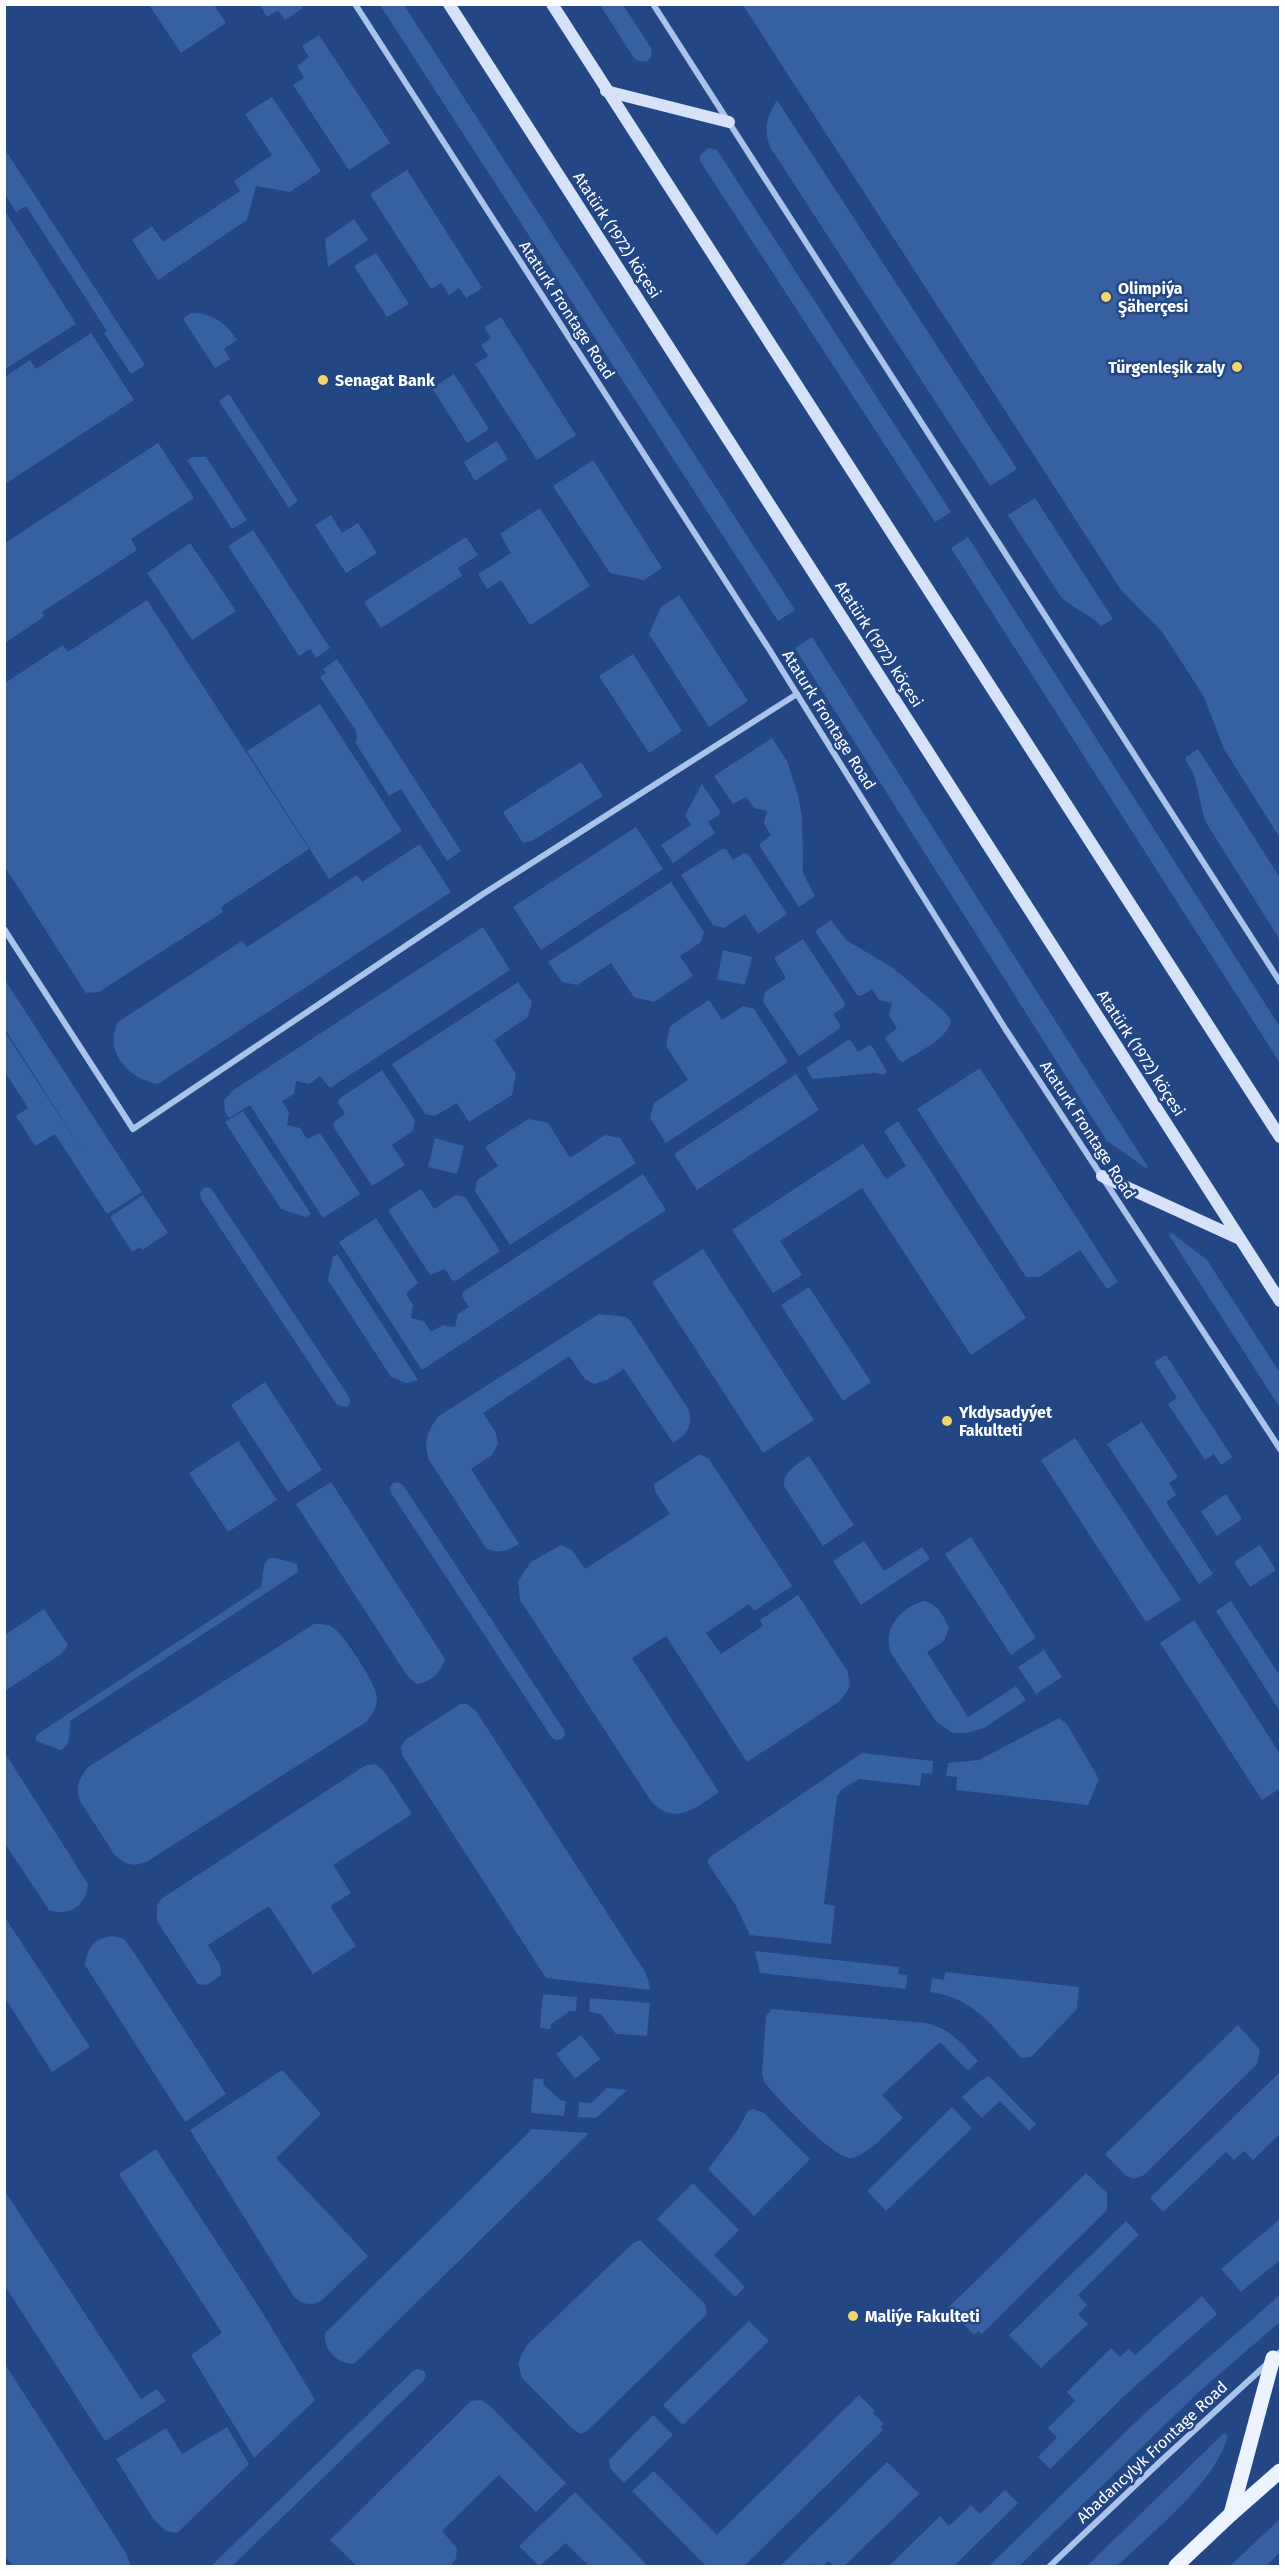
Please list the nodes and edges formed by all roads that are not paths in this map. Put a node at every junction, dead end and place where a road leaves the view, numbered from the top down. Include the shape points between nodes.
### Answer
1 (355, 4) edge
2 (449, 4) edge
3 (552, 4) edge
4 (653, 4) edge
5 (606, 91) junction
6 (729, 122) junction
7 (797, 694) junction
8 (4, 929) edge
9 (1281, 982) edge
10 (1281, 1137) edge
11 (1102, 1176) junction
12 (1242, 1240) junction
13 (1281, 1301) edge
14 (1281, 1449) edge
15 (1277, 2355) edge
16 (1281, 2471) edge
17 (1231, 2514) junction
18 (1050, 2566) edge
19 (1176, 2566) edge

1 - 7 street, Ataturk Frontage Road
2 - 12 main road, Atatürk (1972) köçesi
3 - 5 main road
4 - 6 street
5 - 6 main road
5 - 10 main road
6 - 9 street
7 - 8 street via 483,894 133,1129
7 - 11 street, Ataturk Frontage Road
11 - 12 main road
11 - 14 street, Ataturk Frontage Road
12 - 13 main road, Atatürk (1972) köçesi
15 - 17 main road
15 - 18 street, Abadancylyk Frontage Road
16 - 17 main road
17 - 19 main road

